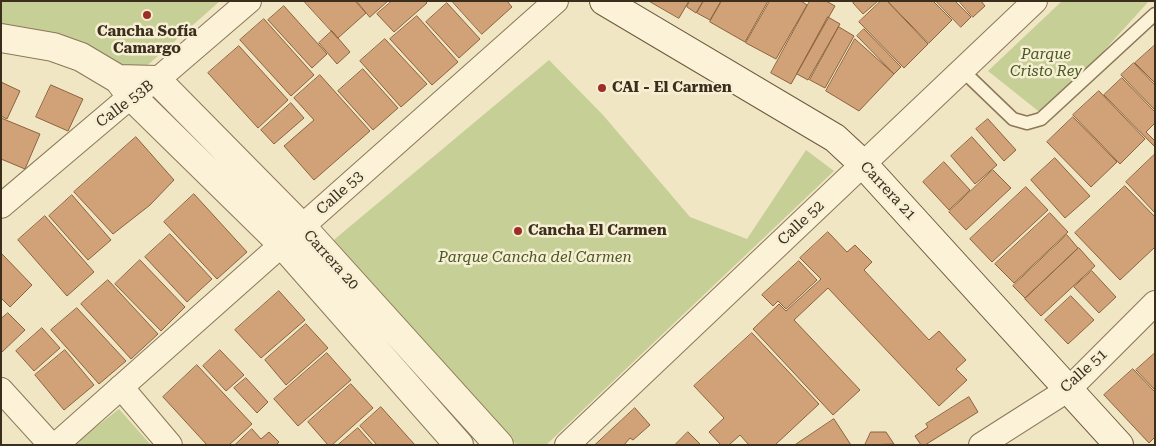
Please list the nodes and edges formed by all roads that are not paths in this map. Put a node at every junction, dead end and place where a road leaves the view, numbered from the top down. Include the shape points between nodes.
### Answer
1 (249, 1) edge
2 (556, 1) edge
3 (604, 1) edge
4 (1035, 1) edge
5 (1155, 14) edge
6 (1, 38) edge
7 (962, 70) junction
8 (157, 80) junction
9 (125, 87) junction
10 (863, 164) junction
11 (1, 206) edge
12 (292, 235) junction
13 (1155, 303) edge
14 (121, 388) junction
15 (1069, 389) junction
16 (1, 390) edge
17 (51, 445) edge
18 (56, 445) edge
19 (170, 445) edge
20 (459, 445) edge
21 (499, 445) edge
22 (567, 445) edge
23 (981, 445) edge
24 (1119, 445) edge

1 - 8 street, Calle 53B
2 - 12 street, Calle 53
3 - 10 street, Carrera 21 via 835,138
4 - 7 street, Calle 52
5 - 7 lane via 1041,119 1027,122 1013,119
6 - 9 street via 53,47 82,58
7 - 10 street, Calle 52
8 - 9 street
8 - 12 street, Carrera 20
9 - 11 street, Calle 53B
9 - 12 street, Carrera 20
10 - 15 street, Carrera 21
10 - 22 street, Calle 52
12 - 14 street, Calle 53
12 - 20 street, Carrera 20
12 - 21 street, Carrera 20
13 - 15 street, Calle 51
14 - 18 street, Calle 53
14 - 19 street
15 - 23 street, Calle 51
15 - 24 street, Carrera 21
16 - 17 street

